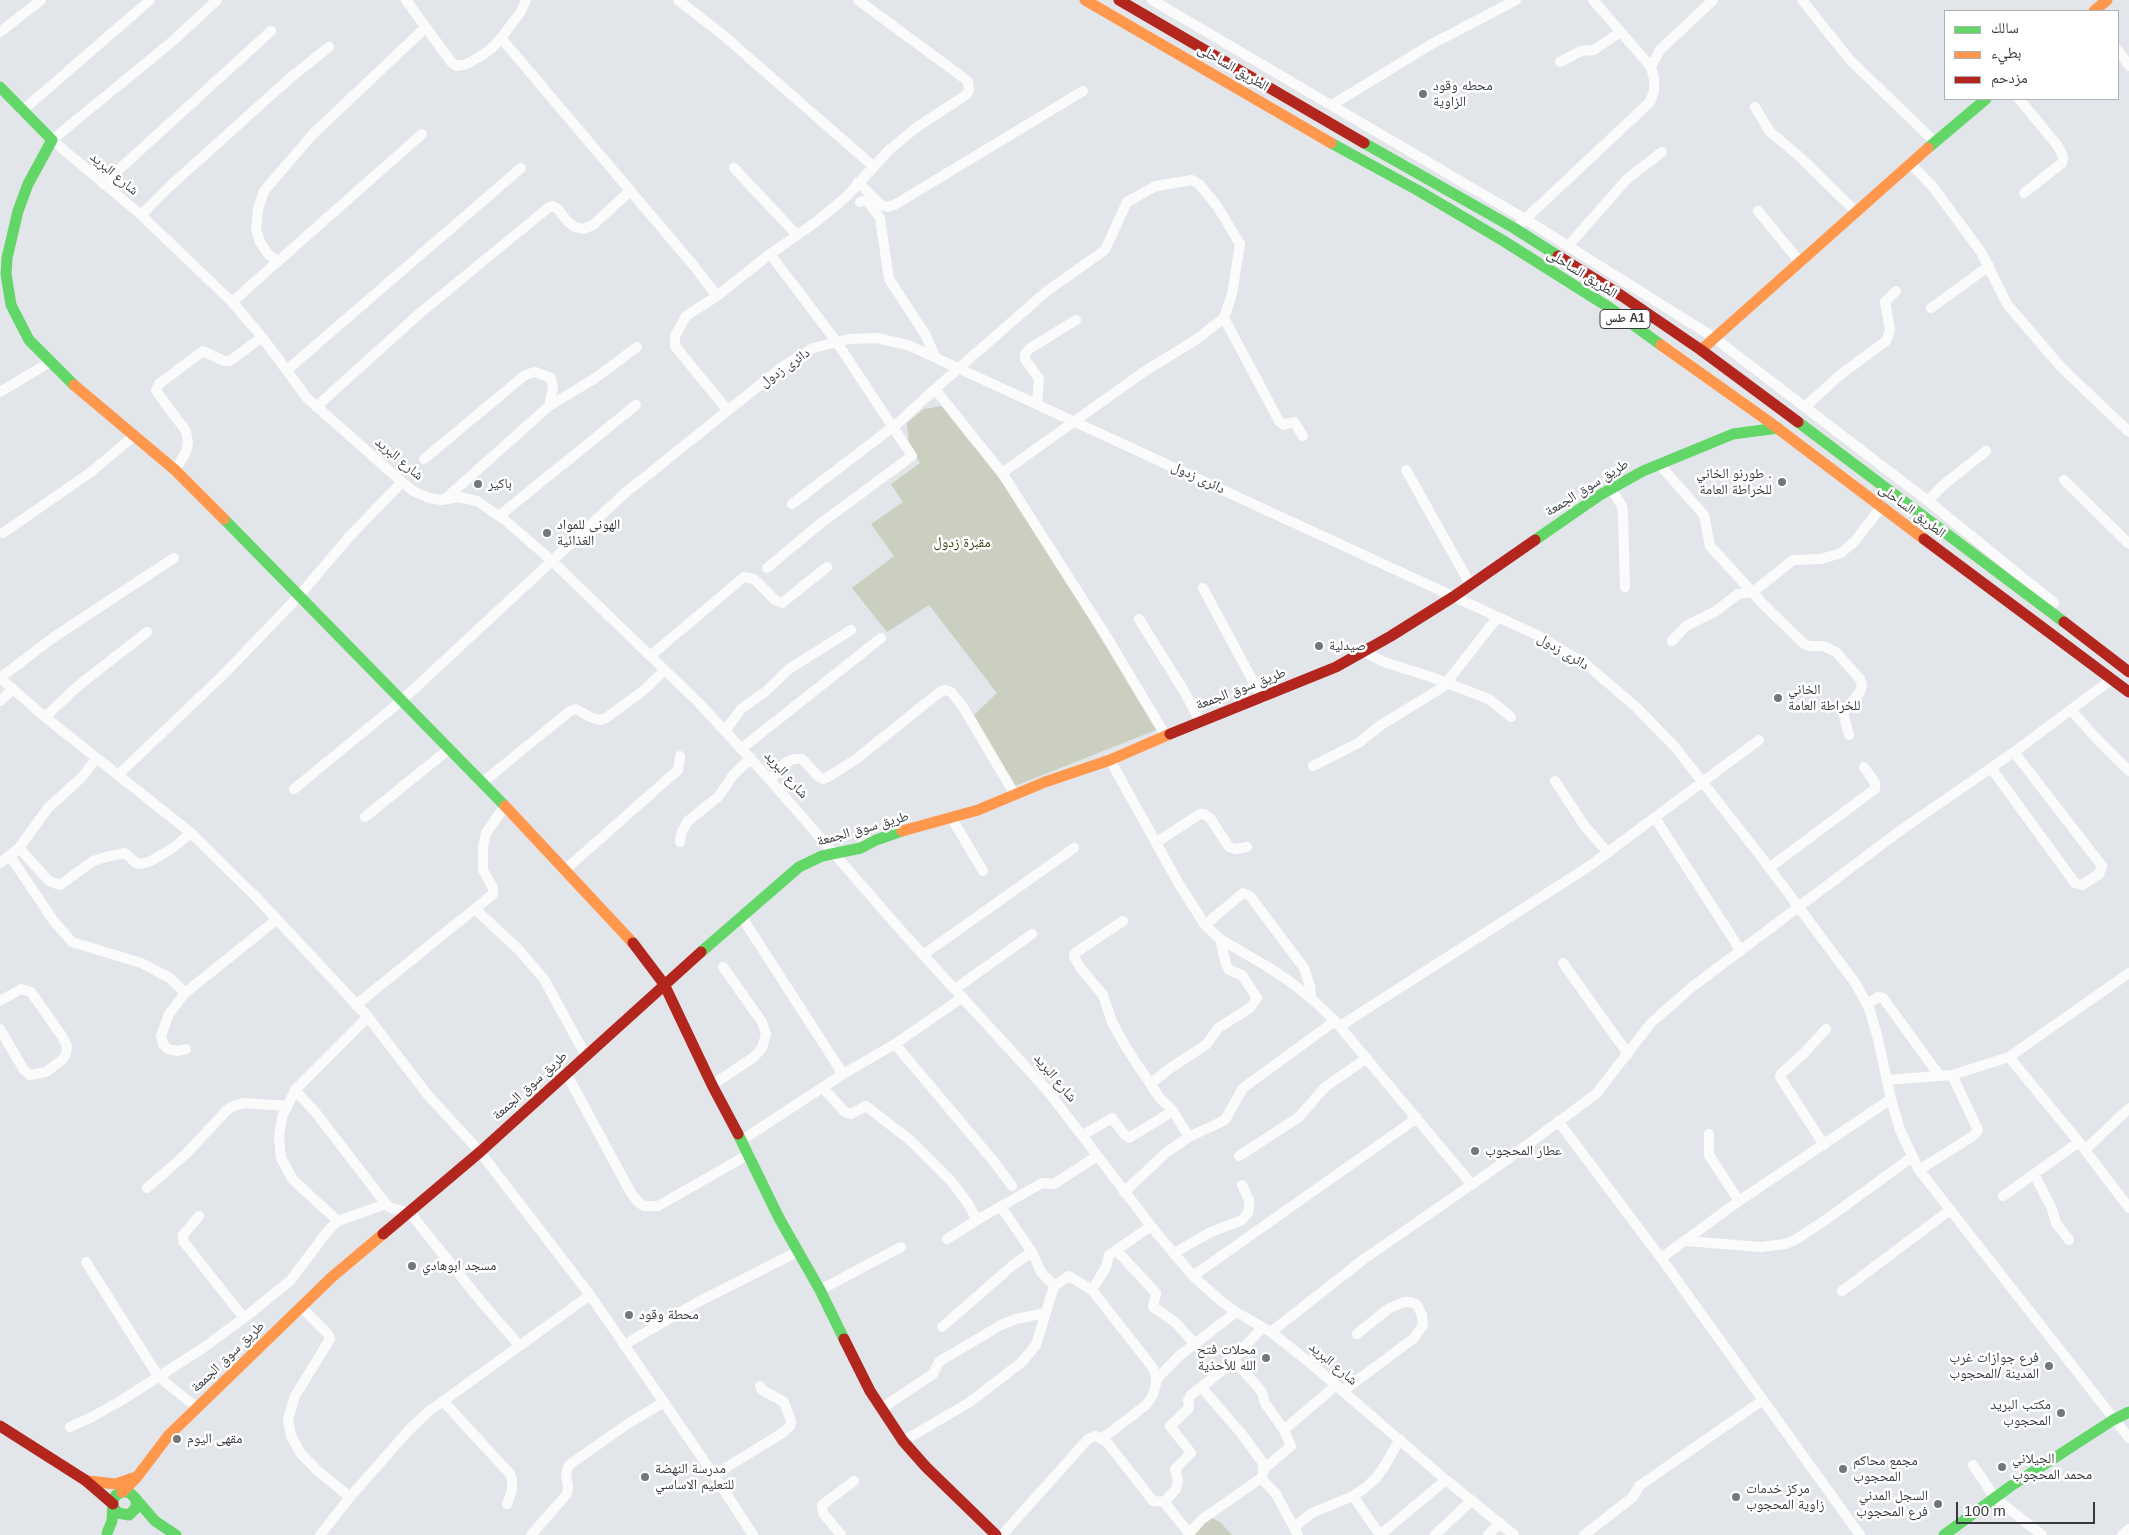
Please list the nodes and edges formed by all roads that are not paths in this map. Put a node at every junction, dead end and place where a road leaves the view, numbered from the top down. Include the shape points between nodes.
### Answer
1 (41, 0) edge
2 (150, 0) edge
3 (217, 0) edge
4 (406, 0) edge
5 (526, 0) edge
6 (678, 0) edge
7 (858, 0) edge
8 (1085, 0) edge
9 (1119, 0) edge
10 (1152, 0) edge
11 (1175, 0) edge
12 (1516, 0) edge
13 (1593, 0) edge
14 (1713, 0) edge
15 (1802, 0) edge
16 (2107, 0) edge
17 (1165, 7) junction
18 (2095, 10) edge
19 (1154, 20) junction
20 (426, 27) junction
21 (271, 31) dead end
22 (0, 32) edge
23 (1620, 32) junction
24 (501, 38) junction
25 (329, 47) dead end
26 (2119, 51) edge
27 (1560, 62) dead end
28 (2129, 66) edge
29 (1651, 67) junction
30 (0, 87) edge
31 (1083, 91) dead end
32 (1985, 100) edge
33 (2020, 100) edge
34 (1332, 105) junction
35 (1755, 107) dead end
36 (22, 111) junction
37 (422, 134) dead end
38 (52, 140) junction
39 (1935, 142) junction
40 (1662, 152) dead end
41 (1910, 163) junction
42 (873, 166) junction
43 (521, 168) dead end
44 (734, 168) dead end
45 (858, 182) junction
46 (103, 184) junction
47 (630, 191) junction
48 (2024, 193) dead end
49 (860, 202) dead end
50 (1758, 211) dead end
51 (1855, 211) junction
52 (141, 216) junction
53 (1525, 219) junction
54 (1514, 228) junction
55 (796, 234) junction
56 (1502, 240) junction
57 (1568, 246) junction
58 (770, 254) junction
59 (3, 256) edge
60 (1799, 261) junction
61 (278, 262) junction
62 (1988, 266) junction
63 (1896, 290) dead end
64 (717, 296) junction
65 (232, 302) junction
66 (1931, 308) dead end
67 (1224, 318) junction
68 (1076, 320) dead end
69 (262, 337) junction
70 (1713, 337) junction
71 (836, 341) junction
72 (637, 347) dead end
73 (1701, 350) junction
74 (935, 356) junction
75 (50, 362) junction
76 (961, 368) junction
77 (287, 370) junction
78 (935, 389) junction
79 (0, 392) edge
80 (1744, 403) junction
81 (1037, 404) junction
82 (636, 405) dead end
83 (549, 406) junction
84 (1806, 406) junction
85 (316, 407) junction
86 (728, 411) junction
87 (1075, 422) junction
88 (892, 427) junction
89 (1778, 428) junction
90 (2129, 432) edge
91 (1733, 434) junction
92 (134, 436) junction
93 (1303, 436) dead end
94 (1986, 451) dead end
95 (424, 459) dead end
96 (1659, 464) junction
97 (175, 470) junction
98 (1406, 470) dead end
99 (1002, 473) junction
100 (2064, 480) dead end
101 (402, 482) junction
102 (1611, 489) junction
103 (445, 499) junction
104 (1928, 501) junction
105 (792, 504) dead end
106 (1881, 507) junction
107 (499, 516) junction
108 (3, 533) dead end
109 (2129, 544) edge
110 (174, 558) dead end
111 (551, 560) junction
112 (827, 567) dead end
113 (767, 568) dead end
114 (2002, 576) junction
115 (1470, 584) junction
116 (1625, 587) dead end
117 (1203, 588) dead end
118 (1992, 590) junction
119 (1753, 592) junction
120 (299, 596) junction
121 (1453, 597) junction
122 (1139, 618) dead end
123 (1497, 618) junction
124 (850, 630) dead end
125 (147, 632) dead end
126 (880, 638) dead end
127 (1672, 641) dead end
128 (1364, 652) junction
129 (650, 656) junction
130 (2129, 661) edge
131 (665, 670) junction
132 (2129, 672) edge
133 (0, 678) edge
134 (2112, 679) junction
135 (1448, 683) junction
136 (13, 689) junction
137 (2129, 692) edge
138 (1262, 698) junction
139 (401, 701) junction
140 (0, 702) edge
141 (2071, 710) junction
142 (46, 717) junction
143 (1511, 717) dead end
144 (1200, 721) junction
145 (725, 731) junction
146 (1849, 735) dead end
147 (1166, 736) junction
148 (1760, 740) dead end
149 (741, 749) junction
150 (449, 750) junction
151 (2014, 752) junction
152 (680, 756) dead end
153 (96, 758) junction
154 (751, 758) junction
155 (1110, 760) junction
156 (1313, 766) dead end
157 (1864, 767) dead end
158 (1991, 768) junction
159 (2129, 771) edge
160 (118, 775) junction
161 (770, 780) junction
162 (1555, 781) dead end
163 (483, 782) junction
164 (1702, 782) junction
165 (294, 789) dead end
166 (1016, 795) junction
167 (505, 806) junction
168 (365, 817) dead end
169 (951, 817) junction
170 (1655, 818) junction
171 (191, 833) junction
172 (680, 842) dead end
173 (1157, 842) junction
174 (1247, 847) dead end
175 (19, 848) junction
176 (1074, 848) dead end
177 (835, 853) junction
178 (1608, 853) junction
179 (10, 856) junction
180 (0, 863) edge
181 (1769, 868) junction
182 (566, 869) junction
183 (983, 871) dead end
184 (1798, 906) junction
185 (475, 909) junction
186 (741, 916) junction
187 (276, 920) junction
188 (1123, 921) dead end
189 (1205, 925) junction
190 (1032, 934) dead end
191 (1220, 939) junction
192 (1741, 951) junction
193 (923, 954) junction
194 (1563, 963) dead end
195 (723, 968) dead end
196 (2129, 973) edge
197 (664, 984) junction
198 (185, 993) junction
199 (959, 993) junction
200 (1311, 998) junction
201 (0, 1001) edge
202 (1867, 1004) junction
203 (356, 1005) junction
204 (368, 1017) junction
205 (1338, 1023) junction
206 (0, 1029) edge
207 (1826, 1029) dead end
208 (895, 1044) junction
209 (186, 1050) dead end
210 (1628, 1054) junction
211 (586, 1056) junction
212 (2009, 1057) junction
213 (1367, 1058) junction
214 (566, 1074) junction
215 (843, 1074) junction
216 (1939, 1075) junction
217 (1952, 1075) junction
218 (1887, 1080) junction
219 (1150, 1084) junction
220 (712, 1085) junction
221 (823, 1088) junction
222 (295, 1090) junction
223 (1891, 1099) junction
224 (286, 1106) junction
225 (2129, 1108) edge
226 (1173, 1111) junction
227 (1417, 1118) junction
228 (1558, 1121) junction
229 (1709, 1134) dead end
230 (1083, 1135) junction
231 (1189, 1136) junction
232 (742, 1140) junction
233 (1824, 1145) junction
234 (2082, 1146) junction
235 (480, 1152) junction
236 (749, 1154) junction
237 (1098, 1156) junction
238 (1239, 1156) dead end
239 (1912, 1157) junction
240 (1919, 1170) junction
241 (2034, 1174) junction
242 (1242, 1185) dead end
243 (1472, 1185) junction
244 (1012, 1186) dead end
245 (148, 1188) dead end
246 (1124, 1192) junction
247 (2003, 1196) dead end
248 (1740, 1201) junction
249 (386, 1204) junction
250 (1001, 1207) junction
251 (2129, 1208) edge
252 (1950, 1210) junction
253 (410, 1213) junction
254 (198, 1216) dead end
255 (977, 1220) junction
256 (338, 1221) junction
257 (1151, 1226) junction
258 (947, 1239) dead end
259 (2069, 1240) dead end
260 (1686, 1241) junction
261 (901, 1247) dead end
262 (1117, 1251) junction
263 (797, 1252) junction
264 (1032, 1252) junction
265 (1174, 1253) junction
266 (1661, 1258) junction
267 (86, 1262) dead end
268 (1193, 1276) junction
269 (1054, 1286) junction
270 (820, 1290) junction
271 (1092, 1290) junction
272 (1842, 1291) dead end
273 (590, 1295) junction
274 (301, 1307) junction
275 (1236, 1312) junction
276 (1045, 1313) junction
277 (244, 1318) junction
278 (942, 1327) dead end
279 (1267, 1330) junction
280 (1358, 1334) dead end
281 (1194, 1343) junction
282 (624, 1345) junction
283 (520, 1346) junction
284 (1234, 1360) junction
285 (158, 1376) junction
286 (1156, 1380) junction
287 (760, 1386) dead end
288 (1202, 1387) junction
289 (1339, 1388) junction
290 (1763, 1400) junction
291 (443, 1401) junction
292 (664, 1402) junction
293 (197, 1408) junction
294 (882, 1408) junction
295 (2129, 1412) edge
296 (2114, 1420) junction
297 (0, 1426) edge
298 (70, 1427) dead end
299 (1284, 1430) junction
300 (1103, 1438) junction
301 (2129, 1438) edge
302 (1400, 1439) junction
303 (903, 1440) junction
304 (1973, 1466) dead end
305 (142, 1470) junction
306 (1263, 1474) junction
307 (714, 1475) junction
308 (86, 1480) junction
309 (1446, 1480) junction
310 (854, 1481) dead end
311 (97, 1490) junction
312 (120, 1492) junction
313 (1353, 1496) junction
314 (135, 1497) junction
315 (350, 1497) junction
316 (1995, 1498) junction
317 (1472, 1500) junction
318 (1164, 1502) junction
319 (508, 1504) dead end
320 (113, 1506) junction
321 (127, 1515) junction
322 (1500, 1522) junction
323 (2129, 1529) edge
324 (1296, 1531) edge
325 (108, 1532) edge
326 (172, 1532) edge
327 (1189, 1534) edge
328 (320, 1535) edge
329 (531, 1535) edge
330 (753, 1535) edge
331 (841, 1535) edge
332 (996, 1535) edge
333 (1002, 1535) edge
334 (1380, 1535) edge
335 (1436, 1535) edge
336 (1488, 1535) edge
337 (1514, 1535) edge
338 (1584, 1535) edge
339 (1860, 1535) edge
340 (1944, 1535) edge
341 (2042, 1535) edge
342 (2122, 1535) edge

1 - 22 street
2 - 36 street
3 - 38 street via 174,40
4 - 20 street
5 - 24 street
6 - 42 street via 723,35
7 - 42 street via 965,79 969,87 966,95 917,127
8 - 56 main road, الطريق الساحلى / طس A1
9 - 19 main road, الطريق الساحلى / طس A1
10 - 17 street
11 - 17 street
12 - 34 street via 1430,46
13 - 23 street
14 - 29 street via 1660,50
15 - 39 street via 1850,60
16 - 18 main road
17 - 19 street
17 - 34 street
19 - 54 main road, الطريق الساحلى / طس A1
20 - 24 street via 452,63 458,66 484,54
20 - 61 street via 313,134 264,191 256,229 268,254
21 - 46 street
23 - 27 street via 1594,50
23 - 29 street
24 - 47 street
25 - 52 street via 254,110
26 - 28 street
29 - 53 street via 1654,91 1650,102
30 - 36 main road, شارع البريد
31 - 45 street via 896,204 881,205
32 - 39 main road
33 - 48 street via 2063,158 2062,163
34 - 53 street
35 - 51 street via 1770,132
36 - 38 main road, شارع البريد
37 - 61 street
38 - 46 street, شارع البريد
38 - 59 main road via 28,184
39 - 41 main road
40 - 57 street via 1628,178
41 - 51 main road
41 - 62 street via 1933,187
42 - 45 street
43 - 77 street
44 - 55 street
45 - 55 street via 830,210
46 - 52 street, شارع البريد
47 - 64 street
47 - 85 street via 593,225 583,228 566,221 553,206 548,208 420,313
49 - 74 street via 869,203 880,218 889,279 925,334
50 - 60 street
51 - 60 main road
52 - 65 street, شارع البريد
53 - 54 street
53 - 57 street
54 - 56 street
54 - 73 main road, الطريق الساحلى / طس A1
55 - 58 street
56 - 80 main road, الطريق الساحلى / طس A1 via 1610,308
57 - 70 street
58 - 64 street
58 - 71 street
59 - 75 main road via 11,305 29,340
60 - 70 main road
61 - 65 street
62 - 66 street
62 - 90 street via 2007,304 2048,353
63 - 84 street via 1885,302 1890,330 1886,341 1840,375
64 - 86 street via 686,316 675,336 676,346
65 - 69 street, شارع البريد
67 - 76 street via 1232,294 1240,244 1199,184 1192,180 1160,185 1127,202 1105,250 1047,291
67 - 87 street
67 - 93 street via 1279,421 1284,425 1294,422
68 - 81 street via 1025,354 1039,379
69 - 77 street, شارع البريد
69 - 97 street via 230,360 224,361 203,351 159,384 156,390 159,396 186,431 186,452
70 - 73 main road
70 - 84 street
71 - 74 street, دائرى زدول via 890,340
71 - 86 street, دائرى زدول via 792,359
71 - 88 street
72 - 83 street via 594,379
73 - 114 main road, الطريق الساحلى / طس A1
74 - 76 street, دائرى زدول
75 - 79 street
75 - 92 main road
76 - 78 street
76 - 81 street, دائرى زدول
77 - 85 street, شارع البريد via 299,390
78 - 88 street
78 - 99 street
80 - 89 main road, الطريق الساحلى / طس A1
80 - 91 main road via 1746,415 1743,425
81 - 87 street, دائرى زدول
82 - 107 street
83 - 95 street via 553,388 550,378 535,372 525,375
83 - 103 street
84 - 104 street
85 - 101 street, شارع البريد
86 - 111 street, دائرى زدول via 624,494
87 - 99 street
87 - 121 street, دائرى زدول
88 - 105 street
88 - 113 street via 912,456
89 - 91 main road, طريق سوق الجمعة
89 - 106 main road, الطريق الساحلى / طس A1
91 - 96 main road, طريق سوق الجمعة
92 - 97 main road
92 - 108 street via 91,472
94 - 104 street
96 - 102 main road, طريق سوق الجمعة
96 - 119 street via 1704,515 1710,546
97 - 120 main road
98 - 115 street
99 - 147 street
100 - 109 street
101 - 103 street, شارع البريد via 422,496
101 - 120 street via 348,538
102 - 115 main road, طريق سوق الجمعة
102 - 116 street via 1622,506
103 - 107 street, شارع البريد via 459,497 477,501
104 - 130 street
106 - 118 main road, الطريق الساحلى / طس A1
106 - 119 street via 1855,541 1841,553 1821,559 1793,560
107 - 111 street, شارع البريد
110 - 133 street via 54,637
111 - 129 street, شارع البريد
111 - 139 street, دائرى زدول
112 - 129 street via 782,603 754,579 744,578
114 - 118 main road
114 - 132 main road, الطريق الساحلى / طس A1
115 - 121 main road, طريق سوق الجمعة
117 - 138 street
118 - 134 main road, الطريق الساحلى / طس A1
119 - 127 street via 1738,594 1716,611 1686,626
119 - 146 street via 1803,643 1832,650 1860,679 1860,692 1843,713
120 - 139 main road
120 - 160 street via 223,675
121 - 123 street, دائرى زدول
121 - 128 main road, طريق سوق الجمعة
122 - 144 street
123 - 135 street
123 - 164 street, دائرى زدول via 1554,644 1599,674 1675,747
124 - 145 street via 789,669 741,709
125 - 142 street via 78,686
126 - 149 street
128 - 135 street
128 - 138 main road, طريق سوق الجمعة
129 - 131 street, شارع البريد
131 - 145 street, شارع البريد
131 - 163 street via 606,718 592,718 576,709 570,711
133 - 136 street
134 - 137 main road, الطريق الساحلى / طس A1
134 - 141 street
135 - 143 street via 1489,699
135 - 156 street via 1367,737
136 - 140 street
136 - 142 street
138 - 144 main road, طريق سوق الجمعة
139 - 150 main road
139 - 165 street, دائرى زدول
141 - 151 street
141 - 159 street
142 - 153 street
144 - 147 main road, طريق سوق الجمعة
145 - 149 street, شارع البريد
147 - 155 main road, طريق سوق الجمعة
148 - 164 street
149 - 154 street, شارع البريد
150 - 163 main road
150 - 168 street
151 - 158 street
151 - 158 street via 2102,866 2099,874 2082,885 2075,883
152 - 182 street via 678,770
153 - 160 street
153 - 175 street via 82,777 48,808
154 - 161 street, شارع البريد
154 - 172 street via 733,775 720,796 687,822 680,834
155 - 166 main road, طريق سوق الجمعة
155 - 173 street
157 - 181 street via 1875,783 1875,789
158 - 184 street
160 - 171 street
161 - 166 street via 794,758 802,760 823,780 855,760 945,690 951,692 963,707
161 - 177 street, شارع البريد
162 - 178 street via 1584,826
163 - 167 main road
164 - 170 street
164 - 181 street, دائرى زدول
166 - 169 main road, طريق سوق الجمعة
167 - 182 main road
167 - 185 street via 486,834 483,847 483,870 494,892
169 - 177 main road, طريق سوق الجمعة via 876,840 861,848
169 - 183 street
170 - 178 street
170 - 192 street
171 - 175 street via 151,861 136,863 125,854 106,856 93,861 60,885 49,880
171 - 187 street
173 - 174 street via 1204,814 1229,847
173 - 189 street
175 - 179 street
176 - 193 street
177 - 186 main road, طريق سوق الجمعة via 799,867
177 - 193 street, شارع البريد
178 - 205 street
179 - 180 street
179 - 198 street via 52,920 72,942 141,963 170,978
181 - 184 street, دائرى زدول
182 - 197 main road via 634,944
184 - 192 street
184 - 202 street, دائرى زدول via 1840,960
185 - 203 street
185 - 211 street via 518,948 544,979
186 - 197 main road, طريق سوق الجمعة
186 - 215 street
187 - 198 street
187 - 203 street
188 - 219 street via 1075,953 1074,957 1103,995 1112,1022
189 - 191 street
189 - 200 street via 1243,893 1250,896 1304,968
190 - 199 street
191 - 200 street via 1268,967
191 - 219 street via 1229,970 1242,975 1257,998 1250,1008 1218,1028 1207,1044
192 - 210 street via 1668,1007 1651,1023
193 - 199 street, شارع البريد
194 - 210 street
195 - 220 street via 762,1022 766,1034 762,1048 754,1057
196 - 212 street
197 - 211 main road, طريق سوق الجمعة
197 - 220 main road
198 - 209 street via 169,1014 161,1036 168,1049
199 - 208 street
199 - 230 street, شارع البريد
200 - 205 street
201 - 206 street via 21,989 31,992 67,1046 66,1054 46,1072 30,1075
202 - 216 street via 1878,997 1883,998
202 - 218 street, دائرى زدول
203 - 204 street
204 - 222 street
204 - 235 street via 427,1094
205 - 213 street
205 - 231 street via 1242,1088 1225,1120
207 - 233 street via 1780,1076
208 - 215 street
208 - 244 street
210 - 228 street via 1596,1094
211 - 214 main road, طريق سوق الجمعة
212 - 217 street
212 - 234 street
213 - 227 street
213 - 238 street via 1326,1087 1299,1117
214 - 235 main road, طريق سوق الجمعة
214 - 236 street via 631,1193 644,1206 658,1206
215 - 221 street
216 - 217 street
216 - 218 street
217 - 240 street via 1978,1130
218 - 223 street, دائرى زدول
219 - 226 street
220 - 232 main road
221 - 232 street
221 - 255 street via 845,1112 851,1114 866,1106 911,1141 951,1181
222 - 224 street
222 - 249 street
223 - 233 street
223 - 239 street, دائرى زدول
224 - 245 street via 245,1103 228,1109 186,1154
224 - 256 street via 279,1138 281,1158 293,1180
225 - 234 street
226 - 230 street via 1129,1138 1112,1118
226 - 231 street
227 - 243 street
227 - 268 street
228 - 243 street
228 - 266 street
229 - 248 street via 1709,1155
230 - 237 street, شارع البريد
231 - 246 street
232 - 236 main road
233 - 248 street
234 - 241 street
234 - 251 street
235 - 253 main road, طريق سوق الجمعة
235 - 273 street
236 - 263 main road
237 - 246 street, شارع البريد
237 - 250 street via 1054,1184 1042,1183
239 - 240 street, دائرى زدول
239 - 260 street via 1827,1219 1785,1244 1761,1247
240 - 252 street, دائرى زدول
241 - 247 street
241 - 259 street via 2056,1223
242 - 265 street via 1249,1206 1242,1220 1211,1232
243 - 279 street
246 - 257 street, شارع البريد
248 - 260 street
249 - 253 street
249 - 256 street
250 - 255 street
250 - 264 street
252 - 272 street
252 - 296 street, دائرى زدول
253 - 274 main road, طريق سوق الجمعة via 352,1259
253 - 283 street
254 - 277 street via 182,1241
255 - 258 street
256 - 277 street via 290,1281
257 - 262 street
257 - 265 street, شارع البريد
260 - 266 street
261 - 270 street
262 - 271 street via 1109,1255 1106,1267
262 - 281 street via 1156,1293 1153,1306 1175,1322
263 - 270 main road
263 - 282 street via 722,1289
264 - 269 street via 1041,1272
264 - 278 street
265 - 268 street, شارع البريد
266 - 290 street
267 - 285 street
268 - 275 street, شارع البريد
269 - 271 street via 1069,1276
269 - 276 street
270 - 294 main road
271 - 286 street via 1153,1368
273 - 282 street
273 - 283 street
274 - 293 main road, طريق سوق الجمعة
274 - 315 street via 330,1339 294,1396 288,1419 292,1436 301,1454
275 - 279 street, شارع البريد
275 - 281 street
276 - 294 street via 1001,1325 939,1362 933,1374
276 - 303 street via 1036,1345 1008,1374 970,1402
277 - 285 street
279 - 284 street
279 - 289 street, شارع البريد
280 - 289 street via 1388,1309 1404,1302 1417,1305 1422,1315 1422,1329 1414,1338
281 - 286 street
282 - 292 street
283 - 291 street
284 - 288 street
284 - 299 street via 1262,1392 1265,1403
285 - 293 street
285 - 298 street via 100,1413
286 - 300 street via 1153,1395 1146,1404
287 - 307 street via 784,1402 790,1426
288 - 306 street via 1263,1463
288 - 318 street via 1189,1397 1188,1408 1170,1426 1191,1453 1175,1469 1176,1489
289 - 299 street
289 - 302 street, شارع البريد
290 - 338 street via 1639,1486 1633,1497
290 - 339 street
291 - 315 street via 409,1430
291 - 319 street via 510,1474 512,1490
292 - 307 street
292 - 329 street via 569,1465 567,1494
293 - 305 main road, طريق سوق الجمعة via 168,1436
294 - 303 main road
295 - 296 main road
296 - 301 street, دائرى زدول
296 - 316 main road
297 - 308 main road
299 - 306 street via 1291,1446
300 - 318 street via 1153,1501
300 - 333 street via 1088,1439
302 - 309 street, شارع البريد
302 - 313 street via 1375,1479
303 - 332 main road
304 - 316 street
305 - 308 main road via 116,1484
305 - 312 main road
305 - 314 main road
306 - 324 street
306 - 327 street via 1201,1520
307 - 330 street
308 - 311 main road
308 - 312 main road
309 - 317 street, شارع البريد
309 - 334 street
310 - 331 street via 822,1503 823,1513
311 - 320 main road
311 - 325 main road via 104,1503
312 - 314 main road via 129,1492
312 - 320 main road via 114,1498
313 - 324 street via 1312,1513
313 - 334 street
314 - 321 main road via 136,1508
314 - 326 main road via 155,1521
315 - 328 street
316 - 340 main road
316 - 341 street
317 - 322 street, شارع البريد
317 - 335 street
318 - 327 street
320 - 321 main road via 118,1513
320 - 325 main road
321 - 325 main road
321 - 326 main road
322 - 336 street
322 - 337 street, شارع البريد
323 - 342 street

